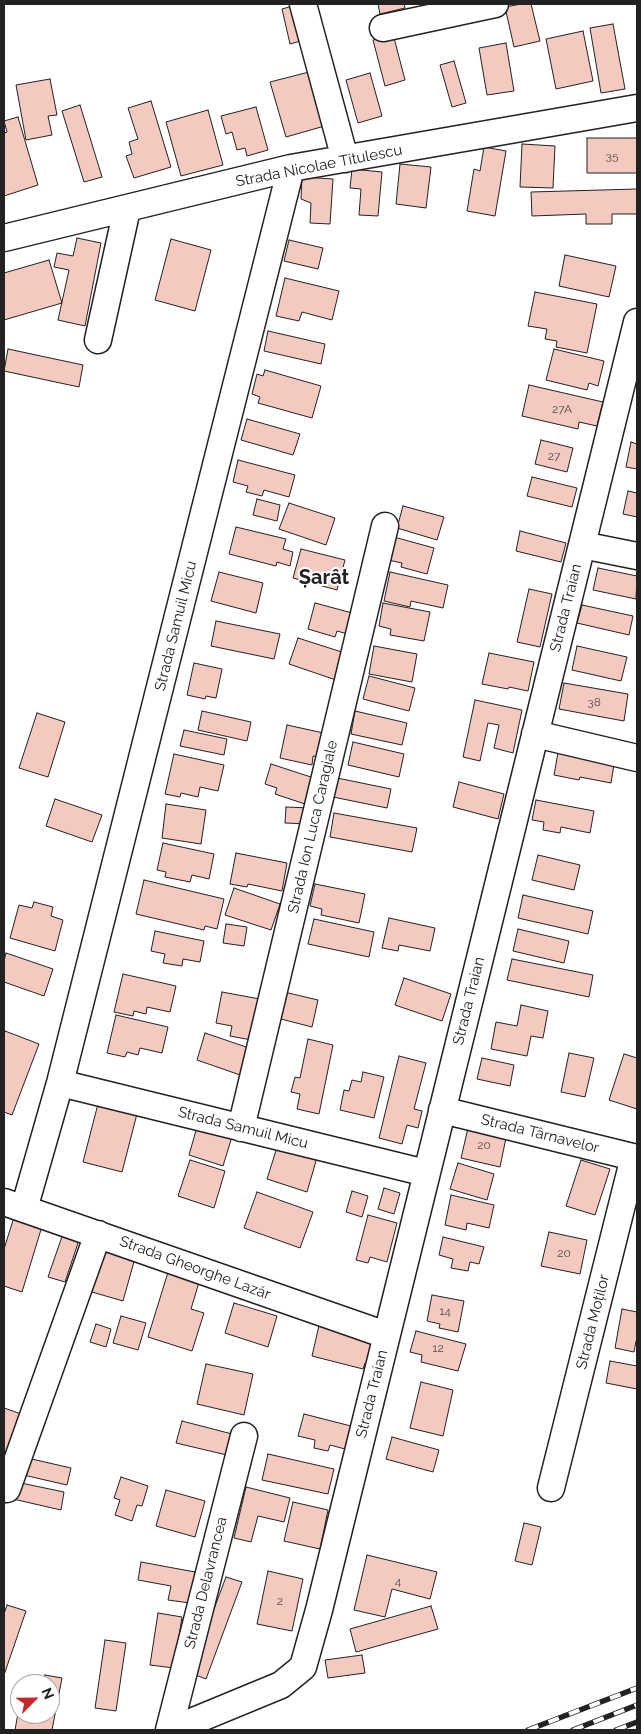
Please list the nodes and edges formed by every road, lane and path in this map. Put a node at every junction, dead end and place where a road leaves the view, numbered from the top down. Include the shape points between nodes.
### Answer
1 (304, 4) edge
2 (495, 4) edge
3 (383, 28) dead end
4 (637, 108) edge
5 (345, 159) junction
6 (291, 168) junction
7 (127, 209) junction
8 (4, 238) edge
9 (637, 322) edge
10 (98, 340) dead end
11 (385, 526) dead end
12 (582, 545) junction
13 (637, 556) edge
14 (536, 734) junction
15 (637, 758) edge
16 (60, 1083) junction
17 (442, 1110) junction
18 (241, 1128) junction
19 (636, 1157) edge
20 (426, 1173) junction
21 (14, 1206) edge
22 (98, 1234) junction
23 (386, 1335) junction
24 (244, 1436) dead end
25 (551, 1488) dead end
26 (7, 1489) dead end
27 (170, 1730) edge

1 - 5 street
2 - 3 street
4 - 5 street, Strada Nicolae Titulescu
5 - 6 street, Strada Nicolae Titulescu
6 - 7 street, Strada Nicolae Titulescu
6 - 16 street, Strada Samuil Micu
7 - 8 street, Strada Nicolae Titulescu
7 - 10 street
9 - 12 street, Strada Traian
11 - 18 street, Strada Ion Luca Caragiale
12 - 13 street
12 - 14 street, Strada Traian
14 - 15 street
14 - 17 street, Strada Traian
16 - 18 street, Strada Samuil Micu
16 - 21 street, Strada Samuil Micu
17 - 19 street, Strada Târnavelor
17 - 20 street, Strada Traian
18 - 20 street, Strada Samuil Micu
19 - 25 street, Strada Moților
20 - 23 street, Strada Traian
21 - 22 street, Strada Gheorghe Lazăr
22 - 23 street, Strada Gheorghe Lazăr
22 - 26 street
23 - 27 street, Strada Traian via 303,1667 281,1684
24 - 27 street, Strada Delavrancea

